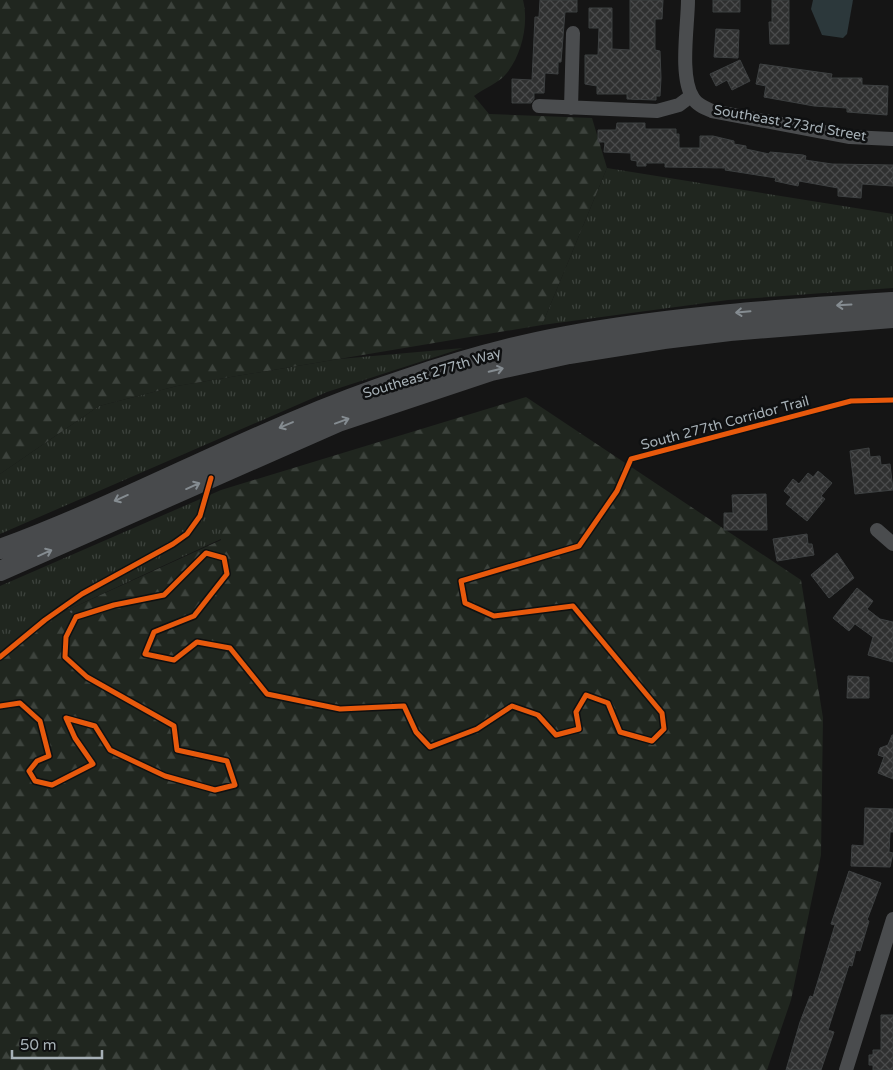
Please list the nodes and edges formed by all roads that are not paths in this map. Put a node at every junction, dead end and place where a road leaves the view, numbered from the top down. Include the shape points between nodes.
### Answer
1 (688, 0) edge
2 (573, 33) dead end
3 (691, 96) junction
4 (539, 106) dead end
5 (571, 108) junction
6 (893, 139) edge
7 (893, 302) edge
8 (893, 318) edge
9 (836, 323) junction
10 (893, 324) edge
11 (877, 530) dead end
12 (893, 544) edge
13 (0, 549) edge
14 (0, 571) edge
15 (893, 919) edge
16 (846, 1070) edge

1 - 3 street via 686,78
2 - 5 street
3 - 5 street via 679,105 656,111
3 - 6 street, Southeast 273rd Street via 712,112 850,137
4 - 5 street
7 -> 13 main road, Southeast 277th Way via 659,322 565,336 490,353 341,402
8 - 9 main road
9 - 10 main road
14 -> 9 main road, Southeast 277th Way via 338,422 491,371 569,354 664,339
11 - 12 street
15 - 16 street

